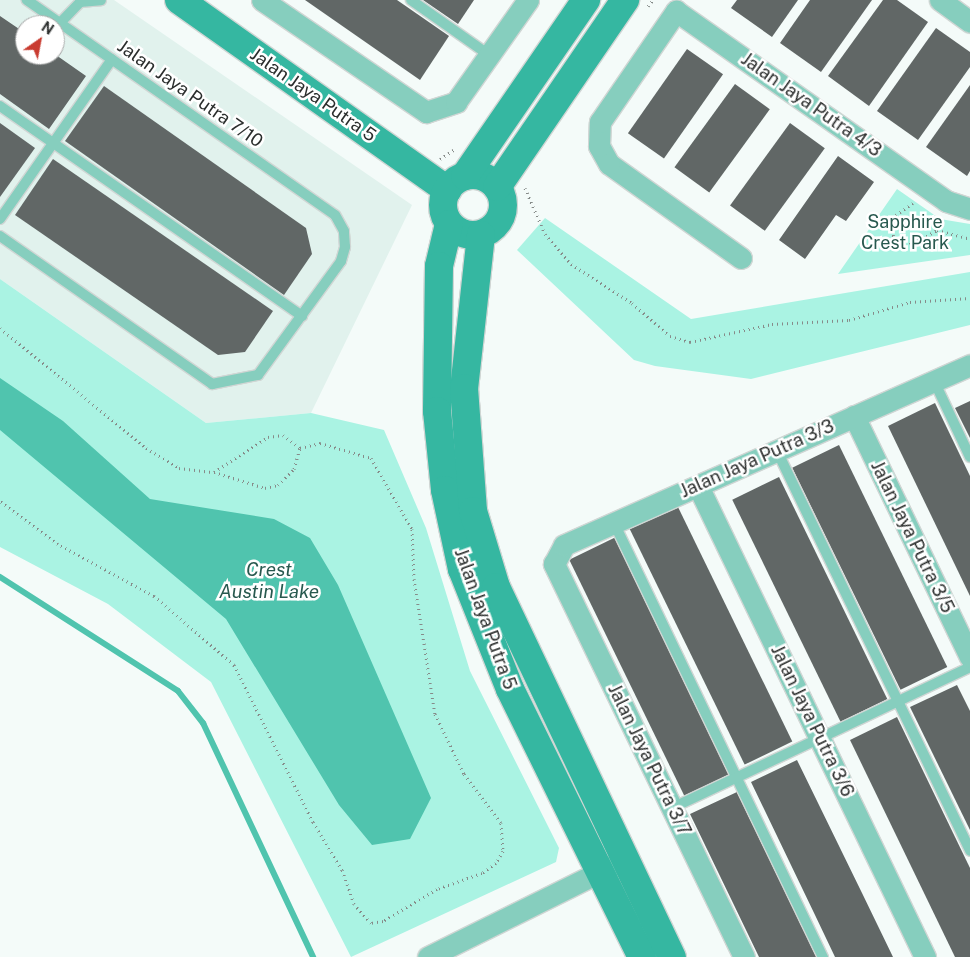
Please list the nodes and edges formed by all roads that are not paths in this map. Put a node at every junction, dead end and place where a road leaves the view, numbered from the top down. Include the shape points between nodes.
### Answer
1 (27, 0) edge
2 (101, 0) edge
3 (179, 0) edge
4 (262, 0) edge
5 (411, 0) edge
6 (528, 0) edge
7 (586, 0) edge
8 (625, 0) edge
9 (940, 0) edge
10 (49, 15) edge
11 (65, 18) edge
12 (970, 22) edge
13 (65, 26) edge
14 (489, 55) junction
15 (112, 59) junction
16 (0, 106) edge
17 (53, 143) junction
18 (456, 183) junction
19 (497, 187) junction
20 (970, 209) edge
21 (0, 219) edge
22 (449, 224) junction
23 (481, 235) junction
24 (0, 236) edge
25 (742, 258) dead end
26 (302, 316) junction
27 (970, 365) edge
28 (934, 381) junction
29 (854, 416) junction
30 (777, 451) junction
31 (970, 457) edge
32 (698, 486) junction
33 (614, 523) junction
34 (554, 564) joint
35 (970, 657) edge
36 (970, 667) edge
37 (898, 701) junction
38 (820, 738) junction
39 (737, 778) junction
40 (672, 808) junction
41 (970, 851) edge
42 (625, 860) junction
43 (600, 871) junction
44 (428, 957) edge
45 (642, 957) edge
46 (672, 957) edge
47 (744, 957) edge
48 (823, 957) edge
49 (925, 957) edge

1 - 10 lane, Jalan Jaya Putra 7/10
2 - 11 lane via 80,2
3 - 18 street, Jalan Jaya Putra 5
4 - 14 street via 426,112 456,102
5 - 14 lane
6 - 14 street
7 - 18 street
8 - 19 street
9 - 12 street
13 - 15 lane, Jalan Jaya Putra 7/10
15 - 17 lane
15 - 26 lane, Jalan Jaya Putra 7/10 via 335,215 344,231 341,261
16 - 17 lane
17 - 21 lane
17 - 26 lane
18 - 19 street via 488,179
18 - 22 street via 443,201
19 - 23 street via 504,210 496,225
20 - 25 street, Jalan Jaya Putra 4/3 via 946,201 676,11 600,122 599,146 610,164
22 - 23 street via 464,234
22 - 43 street, Jalan Jaya Putra 5 via 439,266 437,411 445,490 462,569 510,689
23 - 42 street, Jalan Jaya Putra 5 via 464,388 473,512 496,587
24 - 26 lane via 212,384 258,375
27 - 28 street, Jalan Jaya Putra 3/3
28 - 29 street, Jalan Jaya Putra 3/3
28 - 31 lane
29 - 30 street, Jalan Jaya Putra 3/3
29 - 35 street, Jalan Jaya Putra 3/5
30 - 32 street, Jalan Jaya Putra 3/3
30 - 37 lane
32 - 33 street, Jalan Jaya Putra 3/3
32 - 38 street, Jalan Jaya Putra 3/6
33 - 34 street, Jalan Jaya Putra 3/3 via 564,545
33 - 39 lane
34 - 40 street, Jalan Jaya Putra 3/7
36 - 37 lane
37 - 38 lane
37 - 41 lane
38 - 39 lane
38 - 49 street, Jalan Jaya Putra 3/6
39 - 40 lane
39 - 48 lane
40 - 47 street, Jalan Jaya Putra 3/7
42 - 43 street
42 - 46 street, Jalan Jaya Putra 5
43 - 44 street
43 - 45 street, Jalan Jaya Putra 5

